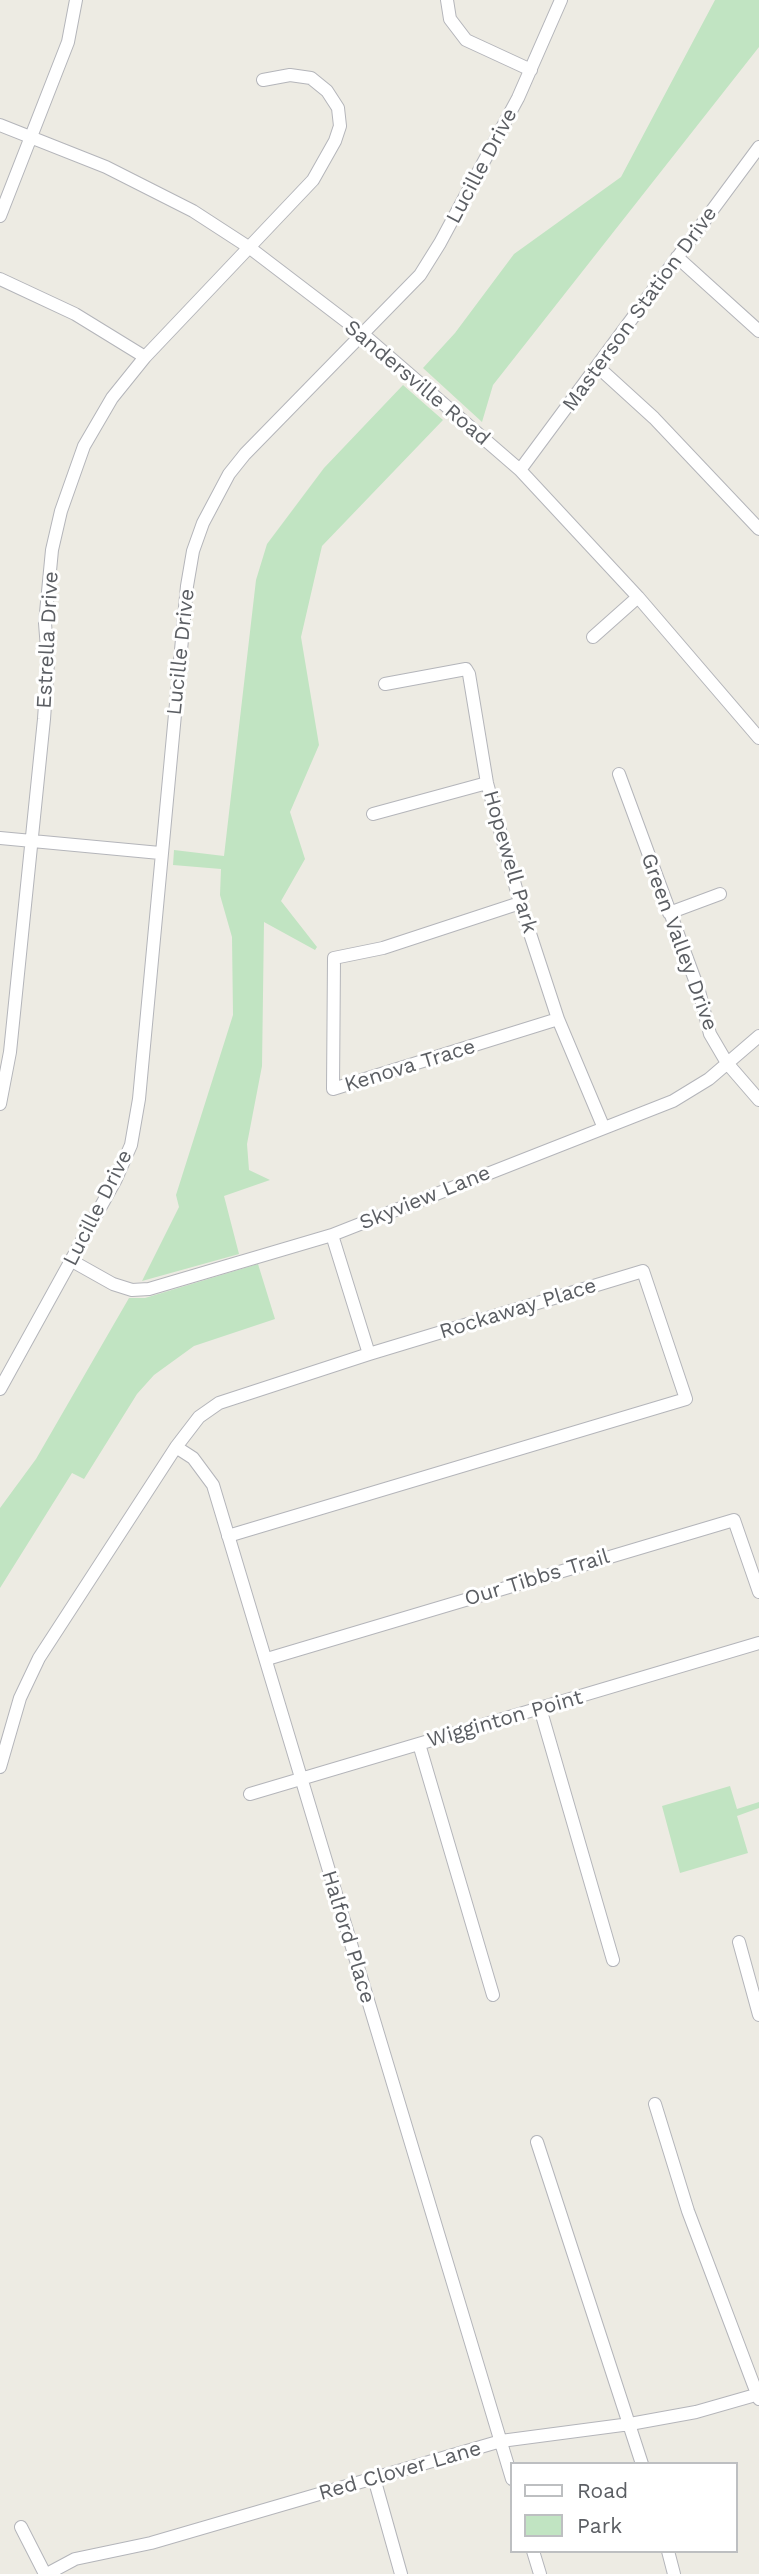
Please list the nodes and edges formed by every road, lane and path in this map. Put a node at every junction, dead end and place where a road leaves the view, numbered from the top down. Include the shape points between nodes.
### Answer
1 (76, 0) edge
2 (447, 0) edge
3 (561, 0) edge
4 (531, 70) junction
5 (263, 80) dead end
6 (0, 125) edge
7 (33, 137) junction
8 (759, 147) edge
9 (0, 216) edge
10 (250, 248) junction
11 (677, 257) junction
12 (0, 279) edge
13 (759, 331) edge
14 (364, 335) junction
15 (145, 357) junction
16 (598, 368) junction
17 (520, 470) junction
18 (759, 529) edge
19 (638, 597) junction
20 (593, 637) dead end
21 (385, 684) dead end
22 (759, 738) edge
23 (619, 774) dead end
24 (487, 783) junction
25 (373, 814) dead end
26 (0, 838) edge
27 (31, 842) junction
28 (160, 853) junction
29 (720, 894) dead end
30 (520, 903) junction
31 (669, 913) junction
32 (558, 1019) junction
33 (759, 1036) edge
34 (727, 1063) junction
35 (759, 1100) edge
36 (0, 1104) edge
37 (603, 1126) junction
38 (332, 1235) junction
39 (72, 1261) junction
40 (369, 1354) junction
41 (0, 1388) edge
42 (176, 1447) junction
43 (228, 1536) junction
44 (759, 1591) edge
45 (759, 1643) edge
46 (267, 1659) junction
47 (540, 1708) junction
48 (419, 1744) junction
49 (0, 1766) edge
50 (300, 1779) junction
51 (250, 1794) dead end
52 (739, 1942) dead end
53 (613, 1960) dead end
54 (493, 1995) dead end
55 (759, 2015) edge
56 (655, 2104) dead end
57 (537, 2142) dead end
58 (758, 2396) edge
59 (630, 2424) junction
60 (501, 2441) junction
61 (641, 2462) edge
62 (510, 2472) edge
63 (374, 2478) junction
64 (21, 2527) dead end
65 (534, 2553) edge
66 (669, 2553) edge
67 (46, 2574) edge
68 (401, 2574) edge
69 (540, 2574) edge
70 (674, 2574) edge

1 - 7 street via 68,42
2 - 4 street via 450,19 466,40
3 - 4 street, Lucille Drive
4 - 14 street, Lucille Drive via 420,275
5 - 10 street, Estrella Drive via 290,75 311,78 338,108 340,126 313,180
6 - 7 street, Sandersville Road
7 - 9 street
7 - 10 street, Sandersville Road via 141,183
8 - 11 street, Masterson Station Drive
10 - 14 street, Sandersville Road
10 - 15 street, Estrella Drive
11 - 13 street
11 - 16 street, Masterson Station Drive
12 - 15 street via 75,314
14 - 17 street, Sandersville Road
14 - 28 street, Lucille Drive via 245,454 203,523 187,586
15 - 27 street, Estrella Drive via 112,398 84,446 61,511 45,623 47,688
16 - 17 street, Masterson Station Drive
16 - 18 street via 663,428
17 - 19 street, Sandersville Road
19 - 20 street
19 - 22 street, Sandersville Road
21 - 24 street, Hopewell Park via 466,669
23 - 31 street, Green Valley Drive
24 - 25 street
24 - 30 street, Hopewell Park
26 - 27 street
27 - 28 street
27 - 36 street, Estrella Drive via 10,1052
28 - 39 street, Lucille Drive via 131,1144
29 - 31 street
30 - 32 street, Hopewell Park
30 - 32 street, Kenova Trace via 383,948 334,958 333,1089
31 - 34 street, Green Valley Drive via 710,1034
32 - 37 street, Hopewell Park
33 - 34 street, Skyview Lane
34 - 35 street, Green Valley Drive
34 - 37 street, Skyview Lane via 673,1101
37 - 38 street, Skyview Lane
38 - 39 street, Skyview Lane via 149,1289 113,1284
38 - 40 street
39 - 41 street, Lucille Drive
40 - 42 street, Rockaway Place via 219,1404 199,1417
40 - 43 street, Rockaway Place via 643,1271 686,1399
42 - 43 street, Halford Place via 193,1458 208,1477
42 - 49 street, Rockaway Place via 39,1658 20,1698
43 - 46 street, Halford Place
44 - 46 street, Our Tibbs Trail via 734,1520
45 - 47 street, Wigginton Point
46 - 50 street, Halford Place
47 - 48 street, Wigginton Point
47 - 53 street
48 - 50 street, Wigginton Point
48 - 54 street
50 - 51 street, Wigginton Point
50 - 60 street, Halford Place
52 - 55 street
56 - 58 street via 688,2211
57 - 59 street
58 - 59 street, Red Clover Lane
59 - 60 street, Red Clover Lane
59 - 61 street
60 - 62 street, Halford Place
60 - 63 street, Red Clover Lane
63 - 67 street, Red Clover Lane via 151,2543 75,2558
63 - 68 street
64 - 67 street
65 - 69 street
66 - 70 street

